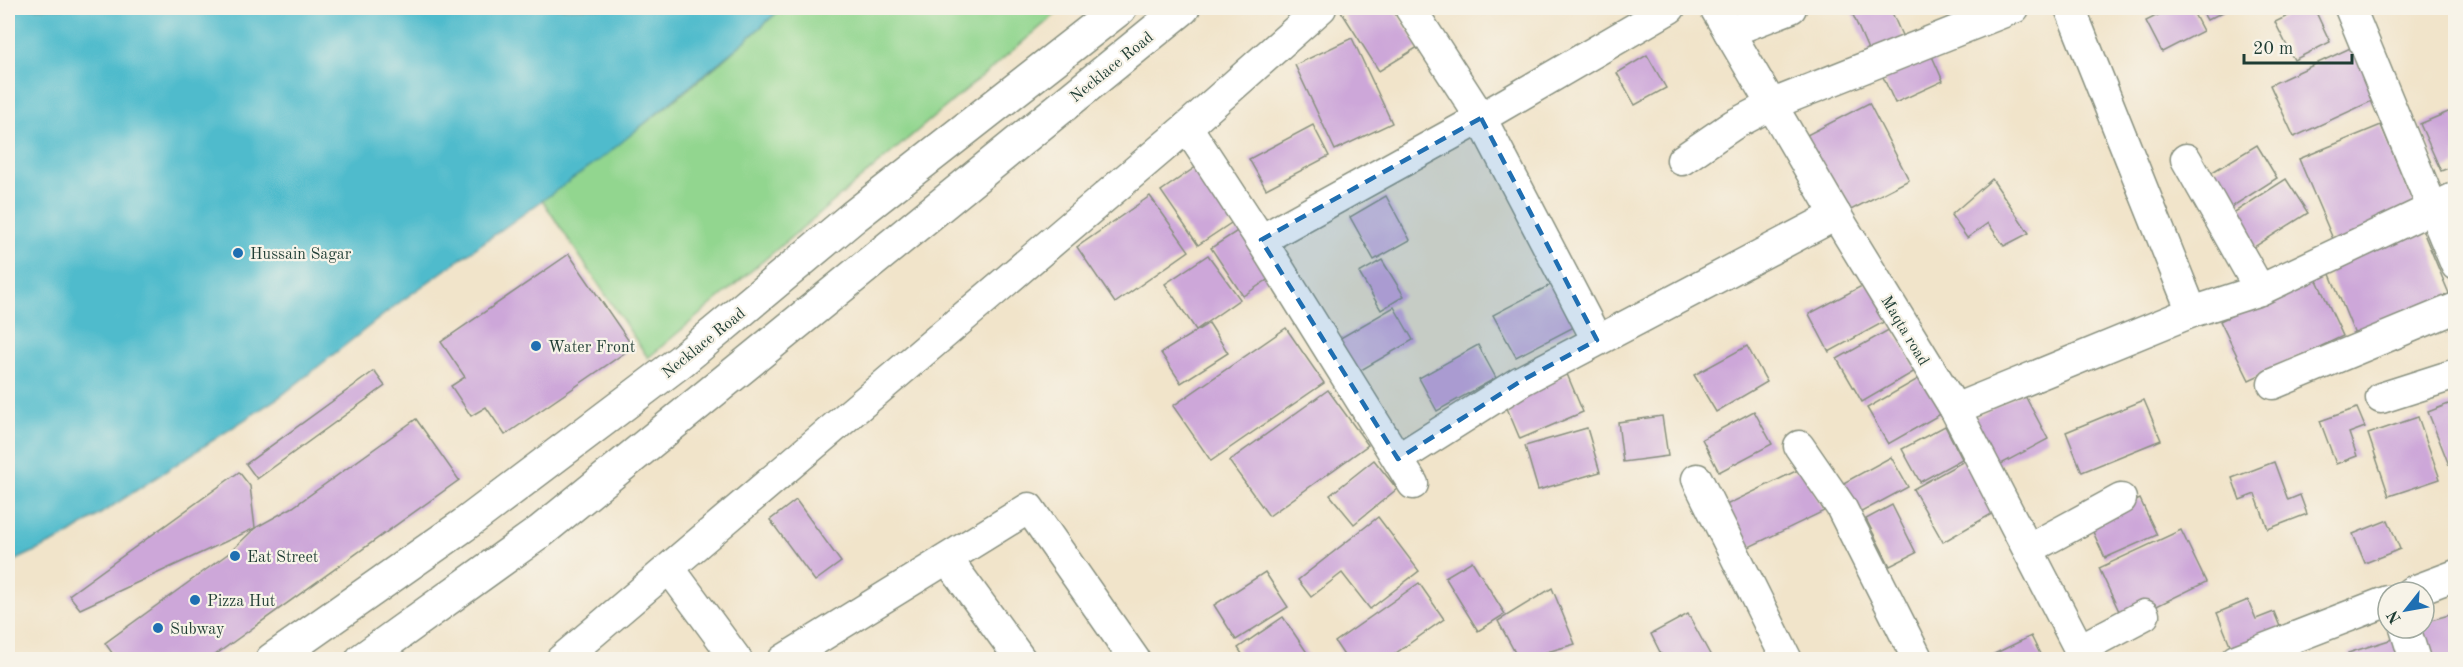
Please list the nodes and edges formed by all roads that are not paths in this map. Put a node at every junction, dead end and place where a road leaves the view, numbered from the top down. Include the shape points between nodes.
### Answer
1 (1120, 8) edge
2 (1183, 8) edge
3 (1321, 8) edge
4 (1410, 8) edge
5 (1670, 8) edge
6 (1791, 8) edge
7 (2014, 8) edge
8 (2070, 8) edge
9 (2350, 8) edge
10 (1722, 20) edge
11 (1773, 104) junction
12 (1481, 118) junction
13 (1187, 127) junction
14 (2186, 159) dead end
15 (1682, 160) dead end
16 (2444, 203) edge
17 (1836, 215) junction
18 (1261, 240) junction
19 (2456, 265) edge
20 (2260, 290) junction
21 (2456, 308) edge
22 (2192, 312) junction
23 (1597, 340) junction
24 (2456, 374) edge
25 (2273, 384) dead end
26 (2381, 398) dead end
27 (1955, 409) junction
28 (1799, 446) dead end
29 (1398, 459) junction
30 (1697, 479) dead end
31 (1413, 484) dead end
32 (2121, 499) dead end
33 (2029, 549) junction
34 (948, 560) junction
35 (670, 569) junction
36 (2456, 575) edge
37 (2436, 583) edge
38 (2376, 606) edge
39 (2145, 615) dead end
40 (2409, 640) edge
41 (2276, 652) edge
42 (2083, 654) edge
43 (272, 660) edge
44 (362, 660) edge
45 (561, 660) edge
46 (737, 660) edge
47 (783, 660) edge
48 (1021, 660) edge
49 (1135, 660) edge
50 (1787, 660) edge
51 (1917, 660) edge
52 (2236, 660) edge
53 (2415, 660) edge

1 - 43 main road, Necklace Road via 853,217 681,361 464,525
2 - 44 main road, Necklace Road via 540,532
3 - 13 street
4 - 12 street
5 - 12 street
6 - 10 street
7 - 11 street
8 - 22 street
9 - 16 street
10 - 11 street, Maqta road
11 - 15 street via 1733,125
11 - 17 street, Maqta road
12 - 18 street
12 - 23 street
13 - 18 street
13 - 35 street
14 - 20 street
16 - 19 street
16 - 20 street
17 - 23 street
17 - 27 street, Maqta road
18 - 29 street
20 - 22 street
21 - 25 street
22 - 27 street
23 - 29 street via 1521,381
24 - 26 street
27 - 33 street, Maqta road
28 - 51 street via 1841,507
29 - 31 street
30 - 50 street
32 - 33 street
33 - 42 street, Maqta road
34 - 47 street
34 - 48 street
34 - 49 street via 1029,508
35 - 45 street
35 - 46 street
36 - 37 street
38 - 41 street
39 - 42 street
40 - 53 street
41 - 52 street

